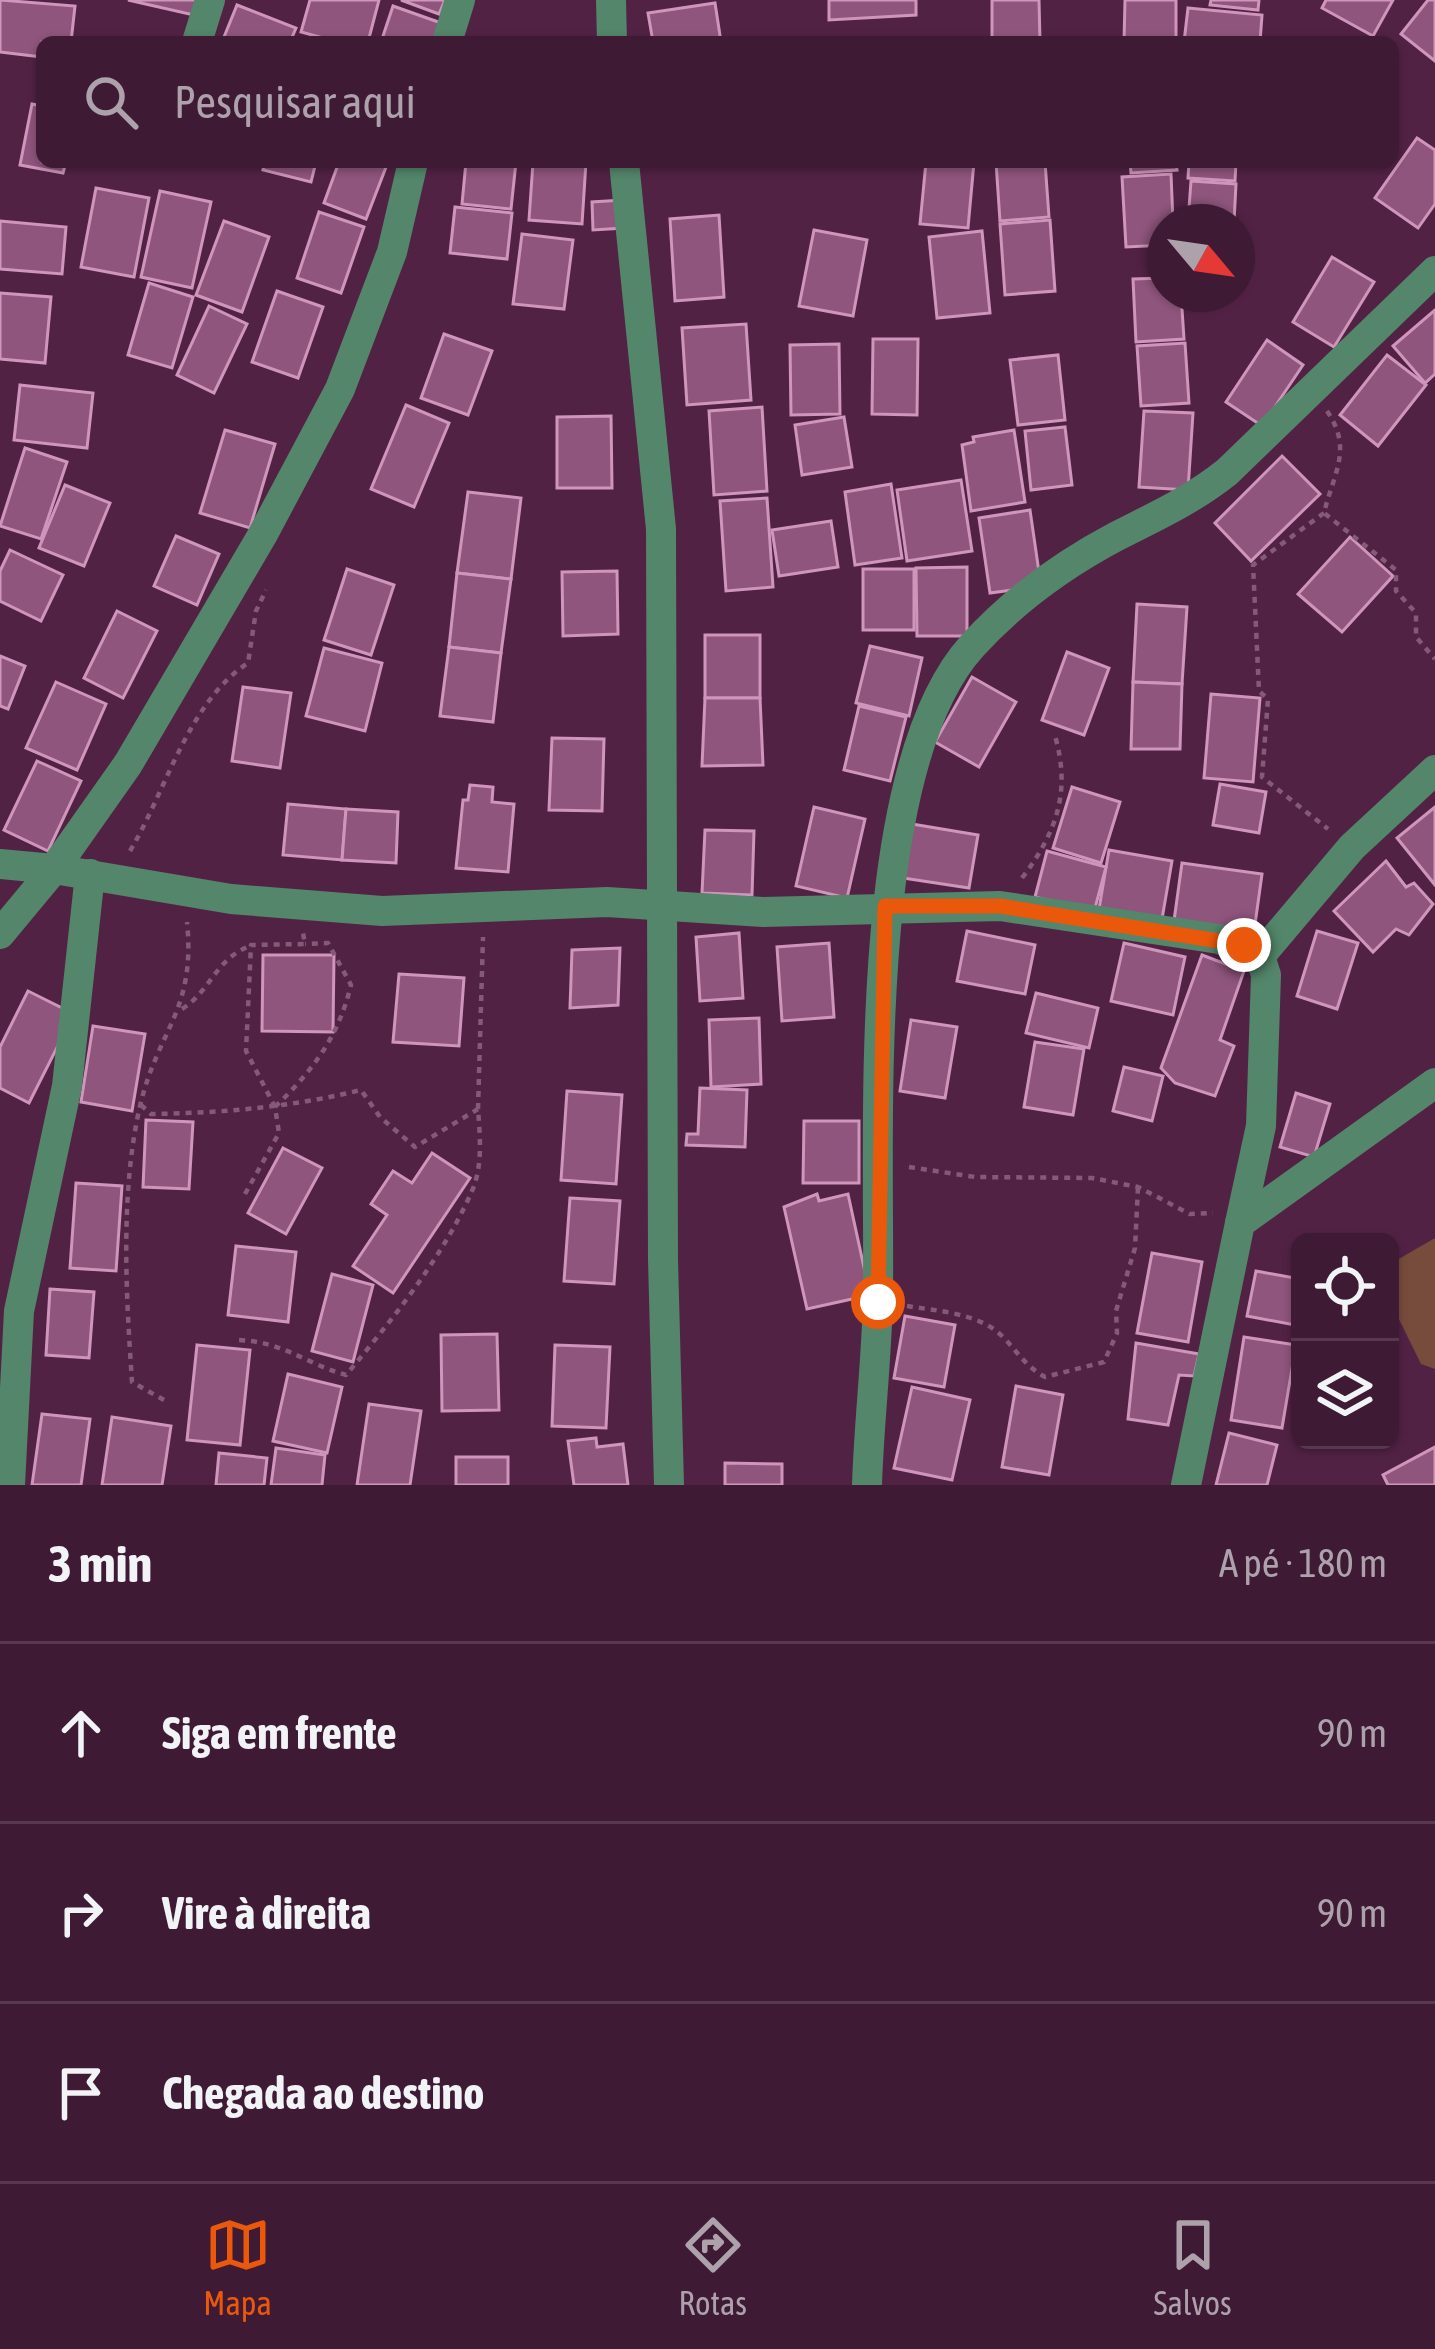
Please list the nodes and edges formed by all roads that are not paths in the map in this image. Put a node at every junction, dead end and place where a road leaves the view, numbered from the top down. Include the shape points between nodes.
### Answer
1 (210, 0) edge
2 (460, 0) edge
3 (611, 0) edge
4 (199, 36) edge
5 (449, 36) edge
6 (612, 36) edge
7 (411, 168) edge
8 (624, 168) edge
9 (1435, 271) edge
10 (1435, 770) edge
11 (0, 864) edge
12 (54, 869) junction
13 (90, 874) junction
14 (661, 902) junction
15 (885, 906) junction
16 (0, 934) edge
17 (1260, 956) junction
18 (1435, 1083) edge
19 (1240, 1223) junction
20 (10, 1485) edge
21 (670, 1485) edge
22 (867, 1485) edge
23 (1186, 1485) edge

1 - 4 street
2 - 5 street
3 - 6 street
7 - 12 street via 392,252 340,388 128,764
8 - 14 street via 661,529
9 - 15 street via 1195,498 1070,565 968,650 918,753
10 - 17 street via 1352,847
11 - 12 street
12 - 13 street
12 - 16 street
13 - 14 street via 296,906 436,912
13 - 20 street via 67,1086 20,1312
14 - 15 street via 763,912
14 - 21 street
15 - 17 street via 1000,906 1219,939
15 - 22 street
17 - 19 street via 1266,1072
18 - 19 street
19 - 23 street

